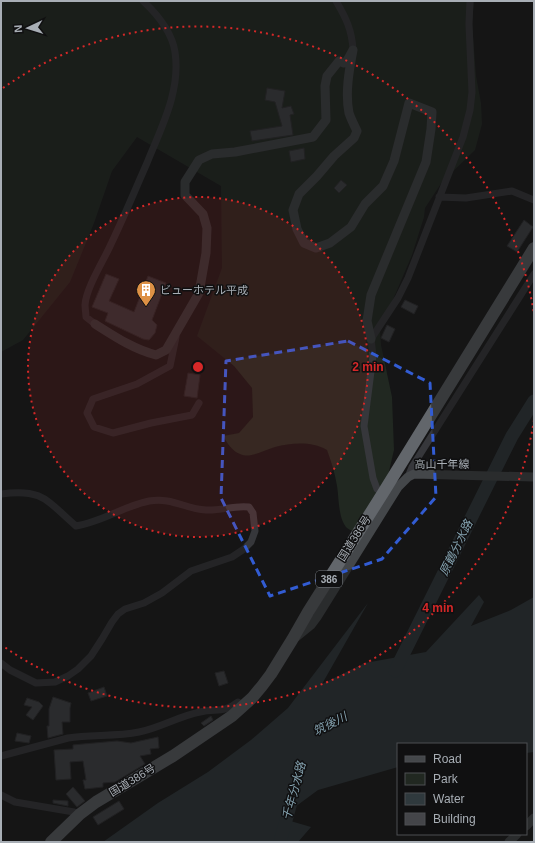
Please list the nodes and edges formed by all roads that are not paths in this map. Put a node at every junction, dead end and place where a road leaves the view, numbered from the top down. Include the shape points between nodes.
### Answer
1 (143, 1) edge
2 (336, 1) edge
3 (470, 1) edge
4 (353, 50) junction
5 (439, 197) junction
6 (534, 200) edge
7 (534, 248) edge
8 (534, 274) edge
9 (95, 324) joint
10 (177, 331) junction
11 (371, 340) junction
12 (199, 403) dead end
13 (411, 476) junction
14 (534, 477) edge
15 (1, 494) edge
16 (383, 494) junction
17 (292, 640) junction
18 (1, 662) edge
19 (243, 706) junction
20 (1, 756) edge
21 (1, 795) edge
22 (80, 814) junction
23 (51, 842) edge

1 - 9 street via 170,36 175,51 177,76 160,130 127,210 89,289 85,306 86,317
2 - 4 street via 352,35
3 - 5 street via 470,110 463,137
4 - 10 street via 347,61 339,61 327,76 326,120 313,137 212,154 199,160 185,182 185,195 203,214 207,228 206,253 199,293
4 - 11 street via 348,72 347,100 357,131 354,138 299,194 293,210 304,243 316,248 330,243 351,227 365,204 383,186 394,161 409,103 432,112 432,129 426,162 371,295 367,321
5 - 6 street via 466,198 512,191
5 - 11 street via 408,278
7 - 16 highway, 国道386号 / 386
8 - 13 street via 412,467
9 - 10 street via 142,351 156,354 166,350
10 - 12 street via 170,366 137,384 93,399 87,413 94,427 113,433 192,415
11 - 16 street via 373,356 364,426 376,489
13 - 14 street, 高山千年線
13 - 17 street, 高山千年線 via 398,487 317,617
15 - 18 street via 33,493 48,500 76,526 88,524 148,501 175,501 205,510 249,507 253,513 255,531 251,542 244,549 191,571 162,593 118,614 91,656 68,676 56,682 36,683 10,670
16 - 17 highway, 国道386号 / 386
17 - 19 highway, 国道386号 / 386 via 271,674
19 - 20 street via 238,702 226,710 201,712 126,735 79,736
19 - 22 highway, 国道386号 / 386 via 195,742
21 - 22 street via 15,802
22 - 23 highway, 国道386号 / 386

